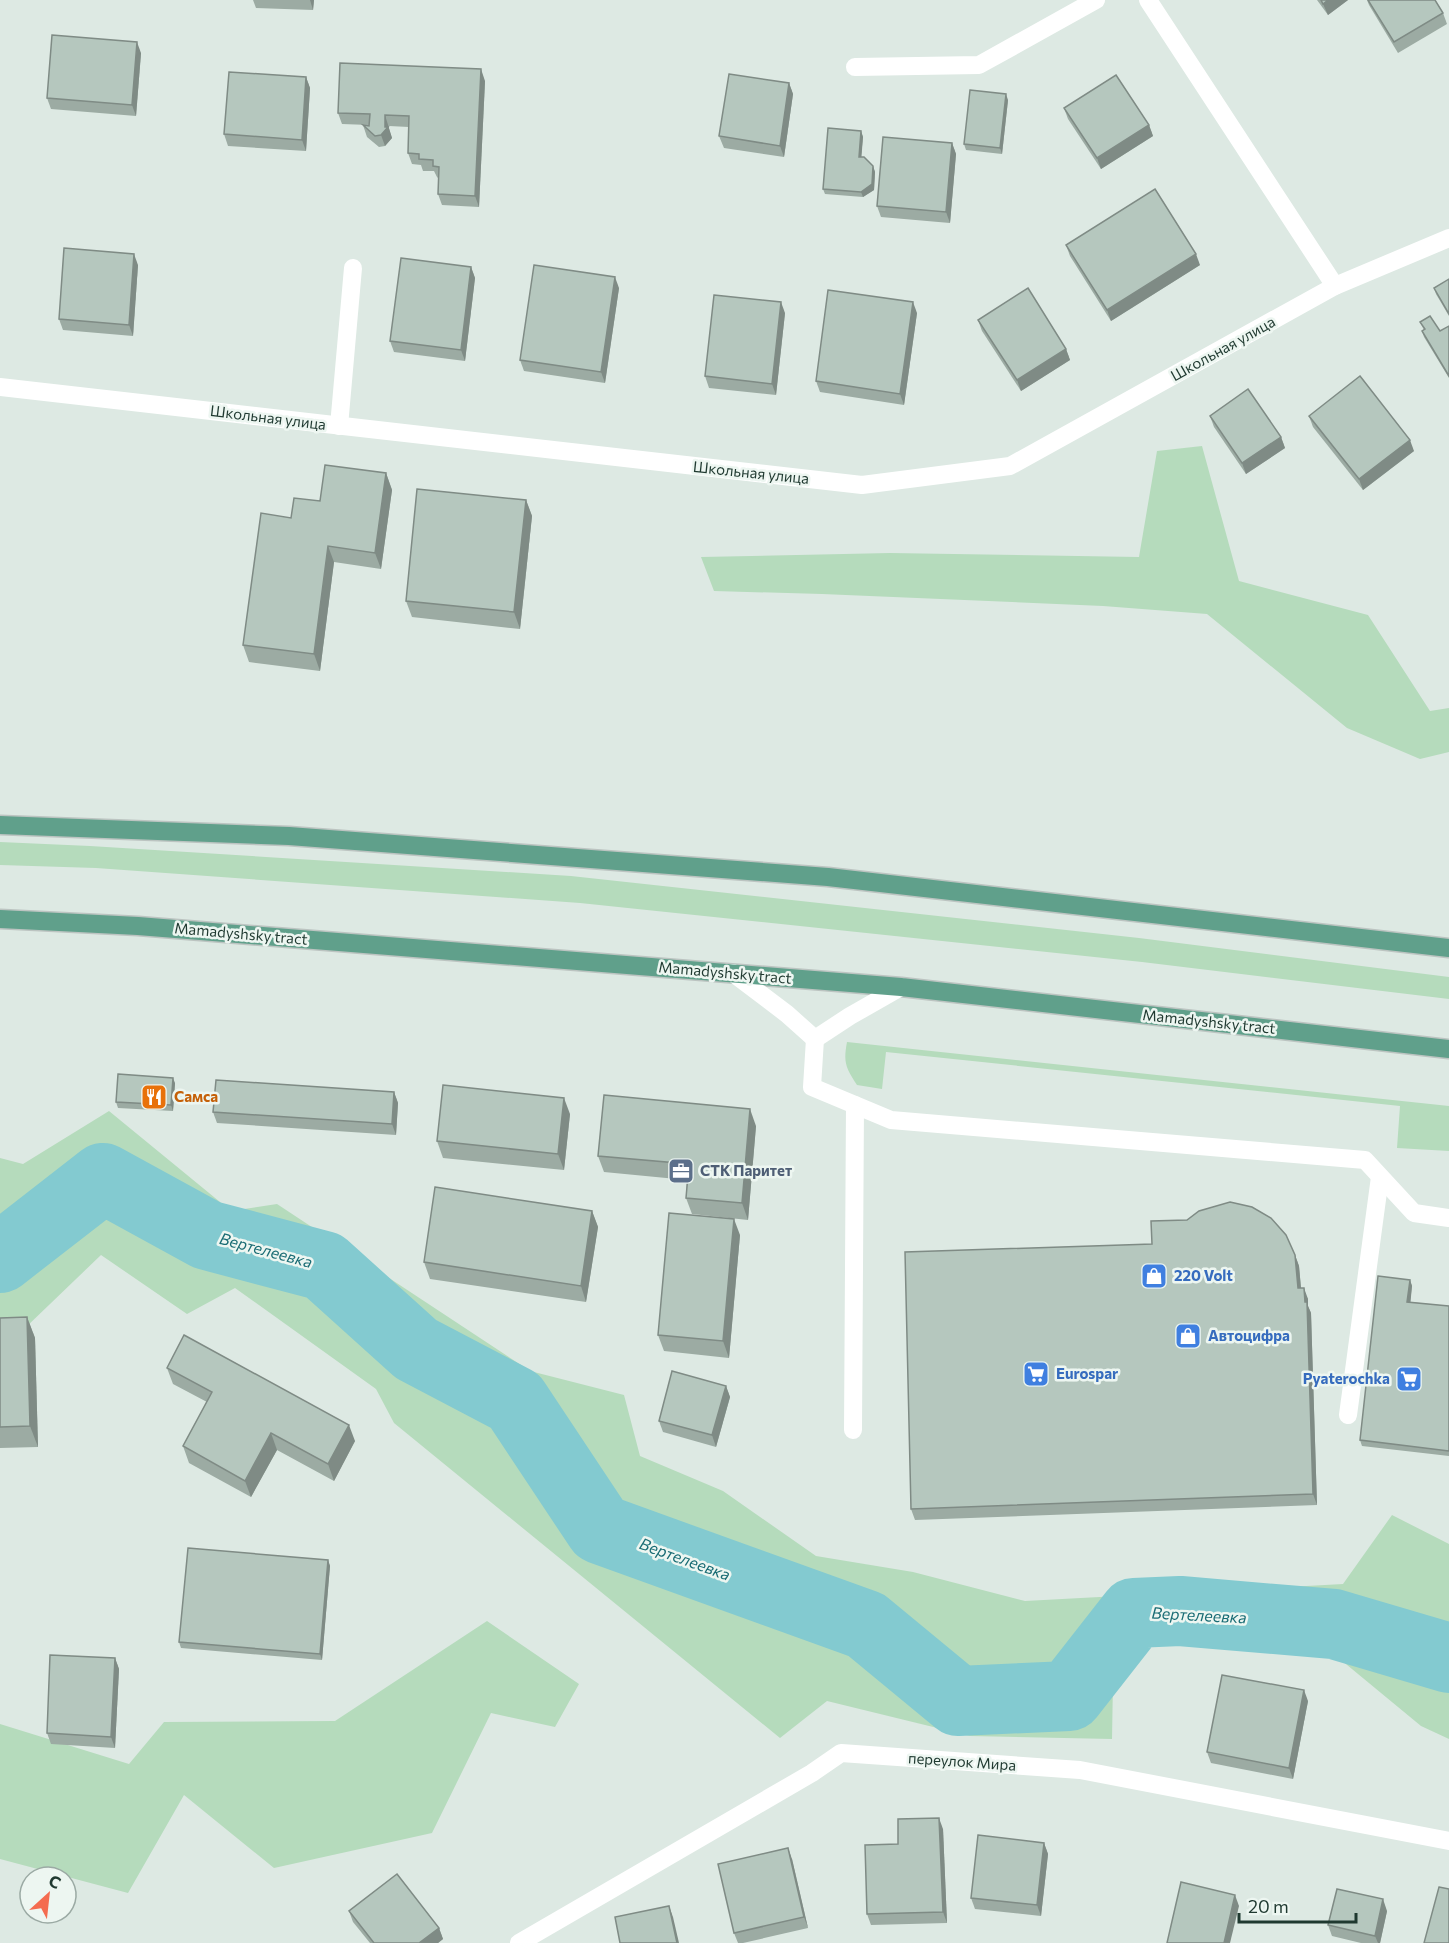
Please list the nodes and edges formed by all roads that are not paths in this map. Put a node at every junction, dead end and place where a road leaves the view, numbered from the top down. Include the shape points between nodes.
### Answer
1 (1096, 0) edge
2 (1148, 0) edge
3 (855, 67) dead end
4 (1449, 238) edge
5 (353, 268) dead end
6 (1335, 286) junction
7 (0, 387) edge
8 (339, 426) junction
9 (0, 825) edge
10 (0, 919) edge
11 (1449, 948) edge
12 (733, 973) junction
13 (901, 987) junction
14 (815, 1039) junction
15 (1449, 1048) edge
16 (855, 1105) junction
17 (1380, 1177) junction
18 (1449, 1218) edge
19 (1348, 1415) dead end
20 (853, 1430) dead end
21 (1449, 1841) edge
22 (519, 1943) edge

1 - 3 street via 979,65
2 - 6 street
4 - 6 street, Школьная улица
5 - 8 street
6 - 8 street, Школьная улица via 1010,466 862,485
7 - 8 street, Школьная улица
9 - 11 main road via 288,836 828,877
10 - 12 main road, Mamadyshsky tract via 138,926
12 - 13 main road, Mamadyshsky tract
12 - 14 street
13 - 14 street
13 - 15 main road, Mamadyshsky tract
14 - 16 street via 812,1087
16 - 17 street via 891,1120 1365,1160
16 - 20 street
17 - 18 street via 1414,1213
17 - 19 street
21 - 22 street, переулок Мира via 1080,1770 841,1753

